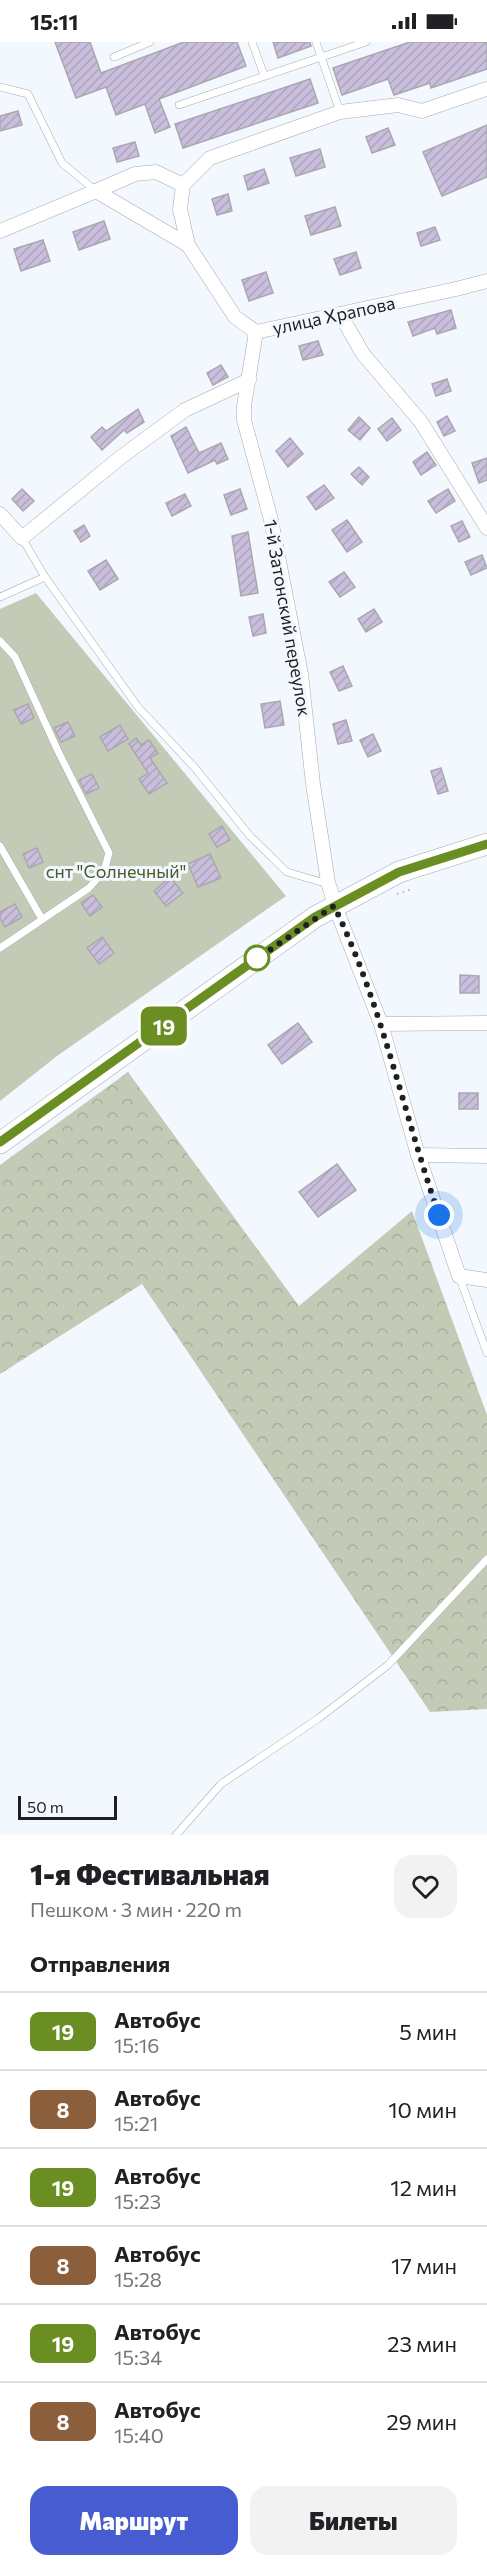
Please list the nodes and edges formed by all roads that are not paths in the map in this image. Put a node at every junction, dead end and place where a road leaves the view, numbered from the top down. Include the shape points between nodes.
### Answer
1 (150, 42) edge
2 (252, 42) edge
3 (316, 42) edge
4 (366, 42) edge
5 (321, 56) junction
6 (114, 57) dead end
7 (264, 75) junction
8 (0, 87) edge
9 (486, 88) edge
10 (179, 105) dead end
11 (340, 112) junction
12 (183, 185) junction
13 (96, 191) junction
14 (0, 231) edge
15 (188, 245) junction
16 (487, 280) edge
17 (340, 314) junction
18 (256, 332) junction
19 (249, 380) junction
20 (0, 514) edge
21 (487, 528) edge
22 (22, 538) junction
23 (45, 577) junction
24 (0, 597) edge
25 (0, 642) edge
26 (487, 844) edge
27 (0, 846) edge
28 (328, 882) junction
29 (334, 906) junction
30 (42, 919) junction
31 (0, 948) edge
32 (487, 1023) edge
33 (381, 1024) junction
34 (0, 1143) edge
35 (418, 1155) junction
36 (487, 1156) edge
37 (459, 1276) junction
38 (487, 1280) edge
39 (487, 1353) edge
40 (487, 1559) edge
41 (176, 1835) edge

1 - 6 lane
2 - 7 lane
3 - 5 lane
4 - 5 lane
5 - 7 lane
5 - 11 lane
7 - 10 lane
8 - 13 lane via 28,94 62,163
9 - 11 street via 422,111 398,105
11 - 12 street via 210,158
12 - 13 street via 156,172 135,174
12 - 15 street via 180,209
13 - 14 street
13 - 15 street
15 - 18 street, улица Храпова via 235,317
16 - 17 street, улица Храпова
17 - 18 street, улица Храпова
17 - 21 street via 363,354 421,422
18 - 19 street, 1-й Затонский переулок
19 - 22 street via 185,410
19 - 28 street, 1-й Затонский переулок via 244,420 271,520 301,674
20 - 22 street
22 - 23 lane
23 - 24 lane
23 - 28 lane via 138,707 195,768 250,836 287,872
25 - 30 lane via 15,657 109,853 104,871 88,888
26 - 29 main road via 399,872
27 - 30 lane
28 - 29 lane
29 - 33 street
29 - 34 main road
30 - 31 lane
32 - 33 street
33 - 35 street
35 - 36 street
35 - 37 street
37 - 38 street
37 - 39 lane
40 - 41 lane via 388,1665 319,1718 220,1784

